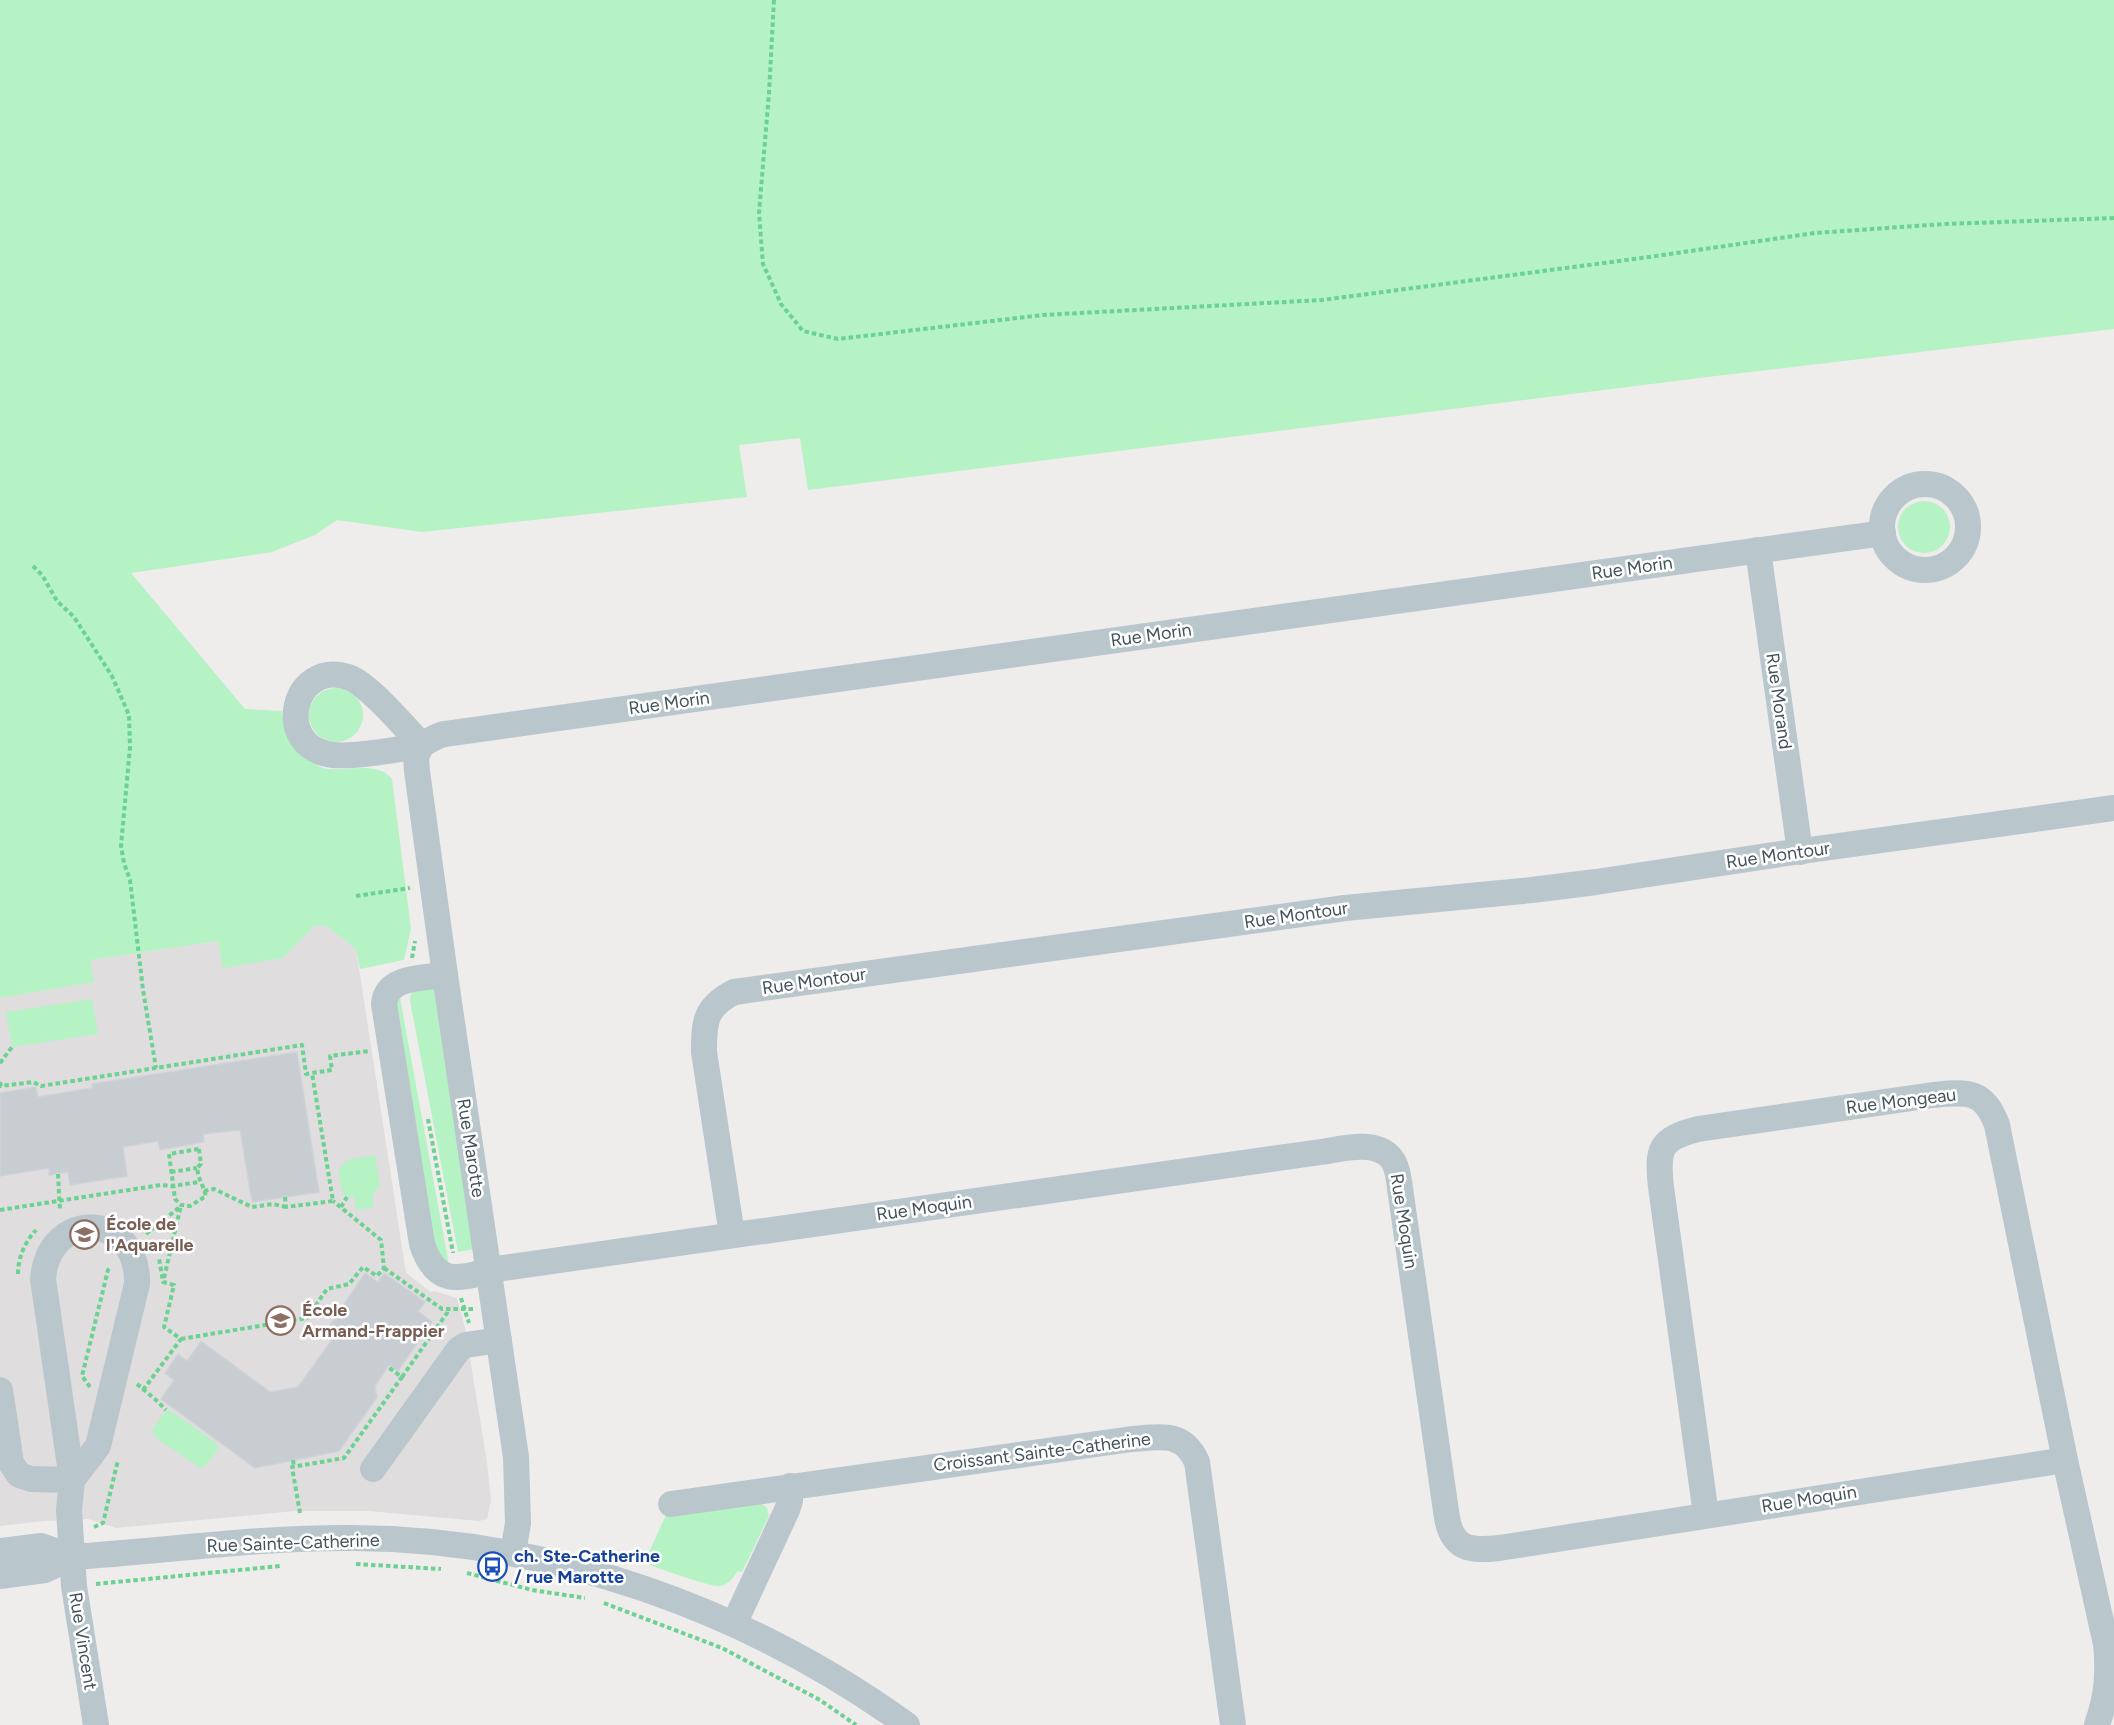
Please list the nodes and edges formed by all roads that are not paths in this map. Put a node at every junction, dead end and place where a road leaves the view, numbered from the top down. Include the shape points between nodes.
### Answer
1 (1882, 533) dead end
2 (1758, 550) junction
3 (422, 745) junction
4 (2114, 808) edge
5 (1800, 852) junction
6 (445, 975) junction
7 (732, 1235) junction
8 (489, 1271) junction
9 (499, 1340) junction
10 (0, 1390) edge
11 (2065, 1460) junction
12 (374, 1469) dead end
13 (72, 1480) junction
14 (790, 1486) junction
15 (670, 1504) dead end
16 (1706, 1515) junction
17 (0, 1551) edge
18 (513, 1554) junction
19 (72, 1557) junction
20 (0, 1576) edge
21 (734, 1624) junction
22 (96, 1725) edge
23 (907, 1725) edge
24 (1233, 1725) edge
25 (2097, 1725) edge

1 - 2 street, Rue Morin
2 - 3 street, Rue Morin via 444,734
2 - 5 street, Rue Morand
3 - 3 street, Rue Morin via 351,678 317,678 300,695 297,729 317,751 355,755
3 - 6 street, Rue Marotte via 416,756 417,771
4 - 5 street, Rue Montour
5 - 7 street, Rue Montour via 1532,890 1345,908 734,992 718,1000 704,1029 704,1052
6 - 8 street, Rue Marotte
6 - 8 street, Rue Moquin via 396,984 387,993 384,1004 424,1253 439,1272 449,1276 465,1278
7 - 8 street, Rue Moquin
7 - 16 street, Rue Moquin via 1372,1147 1391,1158 1400,1180 1438,1461 1454,1539 1462,1546 1492,1549
8 - 9 street, Rue Marotte
9 - 12 street via 459,1349
9 - 18 street, Rue Marotte via 517,1474 519,1523
10 - 13 street via 11,1463 19,1475
11 - 16 street, Rue Moquin
11 - 16 street, Rue Mongeau via 1997,1125 1984,1101 1960,1093 1698,1128 1671,1138 1664,1146 1659,1170
11 - 25 street, Rue Mongeau via 2107,1652 2108,1684
13 - 13 street, Rue Vincent via 98,1446 137,1284 132,1252 98,1228 78,1230 62,1238 45,1263 43,1279
13 - 19 street, Rue Vincent
14 - 15 street, Croissant Sainte-Catherine
14 - 21 street via 787,1510
14 - 24 street, Croissant Sainte-Catherine via 1132,1439 1178,1439 1187,1445 1197,1462
17 - 19 street, Rue Sainte-Catherine via 41,1546
18 - 19 street, Rue Sainte-Catherine via 388,1539 342,1538
18 - 21 street, Rue Sainte-Catherine via 631,1585
19 - 20 street, Rue Sainte-Catherine via 45,1570
19 - 22 street, Rue Vincent
21 - 23 street, Rue Sainte-Catherine via 818,1666

